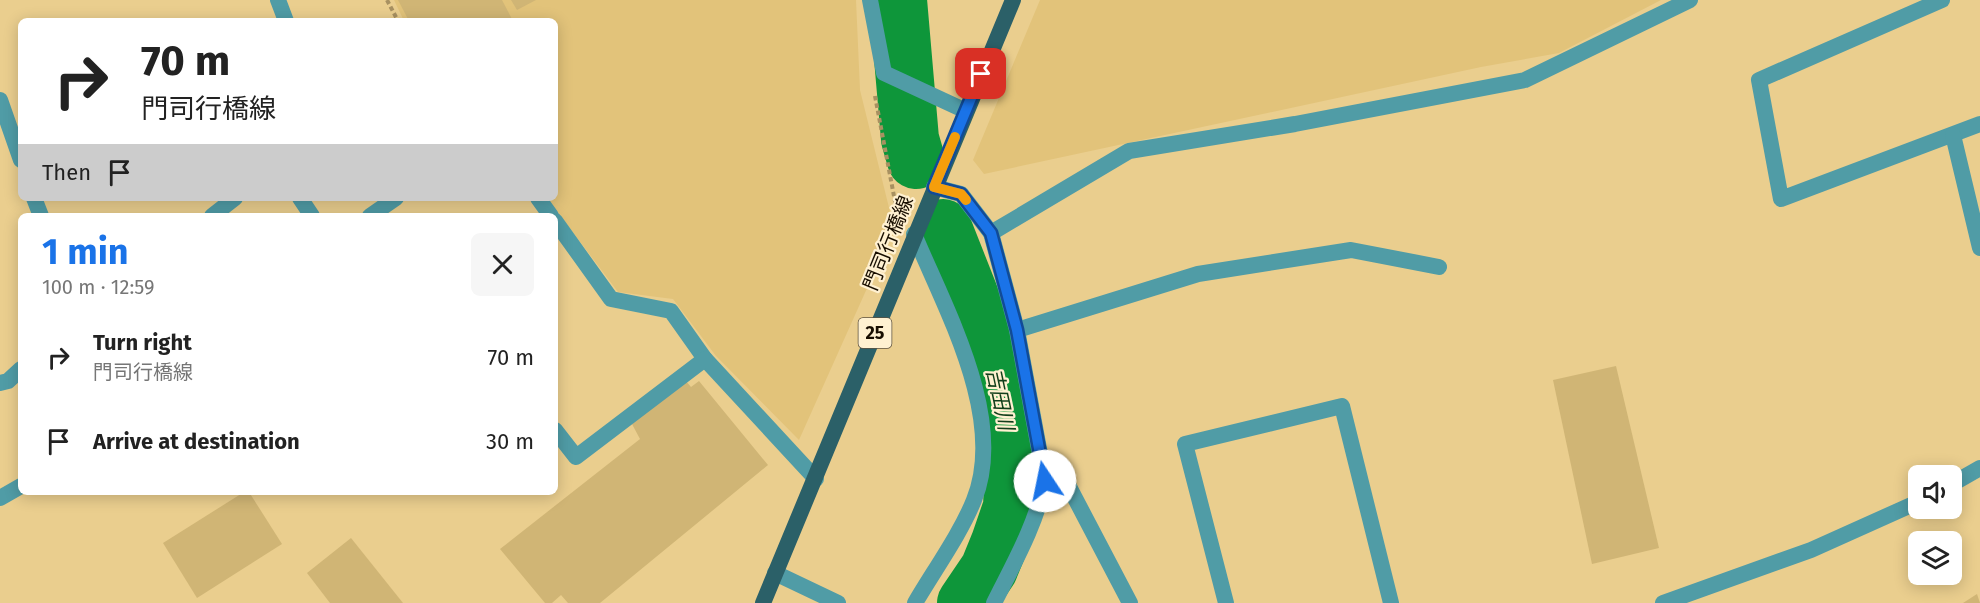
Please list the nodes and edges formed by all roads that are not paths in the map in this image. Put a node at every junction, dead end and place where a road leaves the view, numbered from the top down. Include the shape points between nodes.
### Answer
1 (278, 0) edge
2 (870, 0) edge
3 (1013, 0) edge
4 (1690, 0) edge
5 (1942, 0) edge
6 (285, 18) edge
7 (0, 100) edge
8 (964, 110) junction
9 (1980, 124) edge
10 (1953, 135) junction
11 (18, 151) edge
12 (934, 187) junction
13 (231, 201) edge
14 (392, 201) edge
15 (216, 213) edge
16 (374, 213) edge
17 (558, 225) edge
18 (991, 233) junction
19 (914, 234) junction
20 (1980, 248) edge
21 (1439, 267) dead end
22 (1017, 330) junction
23 (705, 359) junction
24 (18, 372) edge
25 (0, 384) edge
26 (558, 434) edge
27 (1980, 468) edge
28 (1962, 478) edge
29 (816, 479) junction
30 (1045, 481) junction
31 (18, 488) edge
32 (0, 498) edge
33 (1908, 506) edge
34 (776, 573) junction
35 (763, 603) edge
36 (838, 603) edge
37 (915, 603) edge
38 (994, 603) edge
39 (1130, 603) edge
40 (1226, 603) edge
41 (1391, 603) edge
42 (1663, 603) edge

1 - 6 street
2 - 8 street via 883,69
3 - 8 main road, 門司行橋線 / 25
4 - 18 street via 1525,80 1129,151
5 - 10 street via 1759,80 1781,199
7 - 11 street
8 - 12 main road, 門司行橋線 / 25
9 - 10 street
10 - 20 street
12 - 18 street via 961,194
12 - 19 main road, 門司行橋線 / 25
13 - 15 street
14 - 16 street
17 - 23 street via 612,299 671,311
18 - 22 street
19 - 29 main road, 門司行橋線 / 25
19 - 37 street via 971,373 984,427 984,465 974,501
21 - 22 street via 1351,250 1198,274
22 - 30 street
23 - 26 street via 576,457
23 - 29 street
24 - 25 street
27 - 28 street
29 - 34 main road, 門司行橋線 / 25
30 - 38 street via 1036,515
30 - 39 street via 1066,481
31 - 32 street
33 - 42 street via 1811,550
34 - 35 main road, 門司行橋線 / 25
34 - 36 street
40 - 41 street via 1185,444 1342,406

